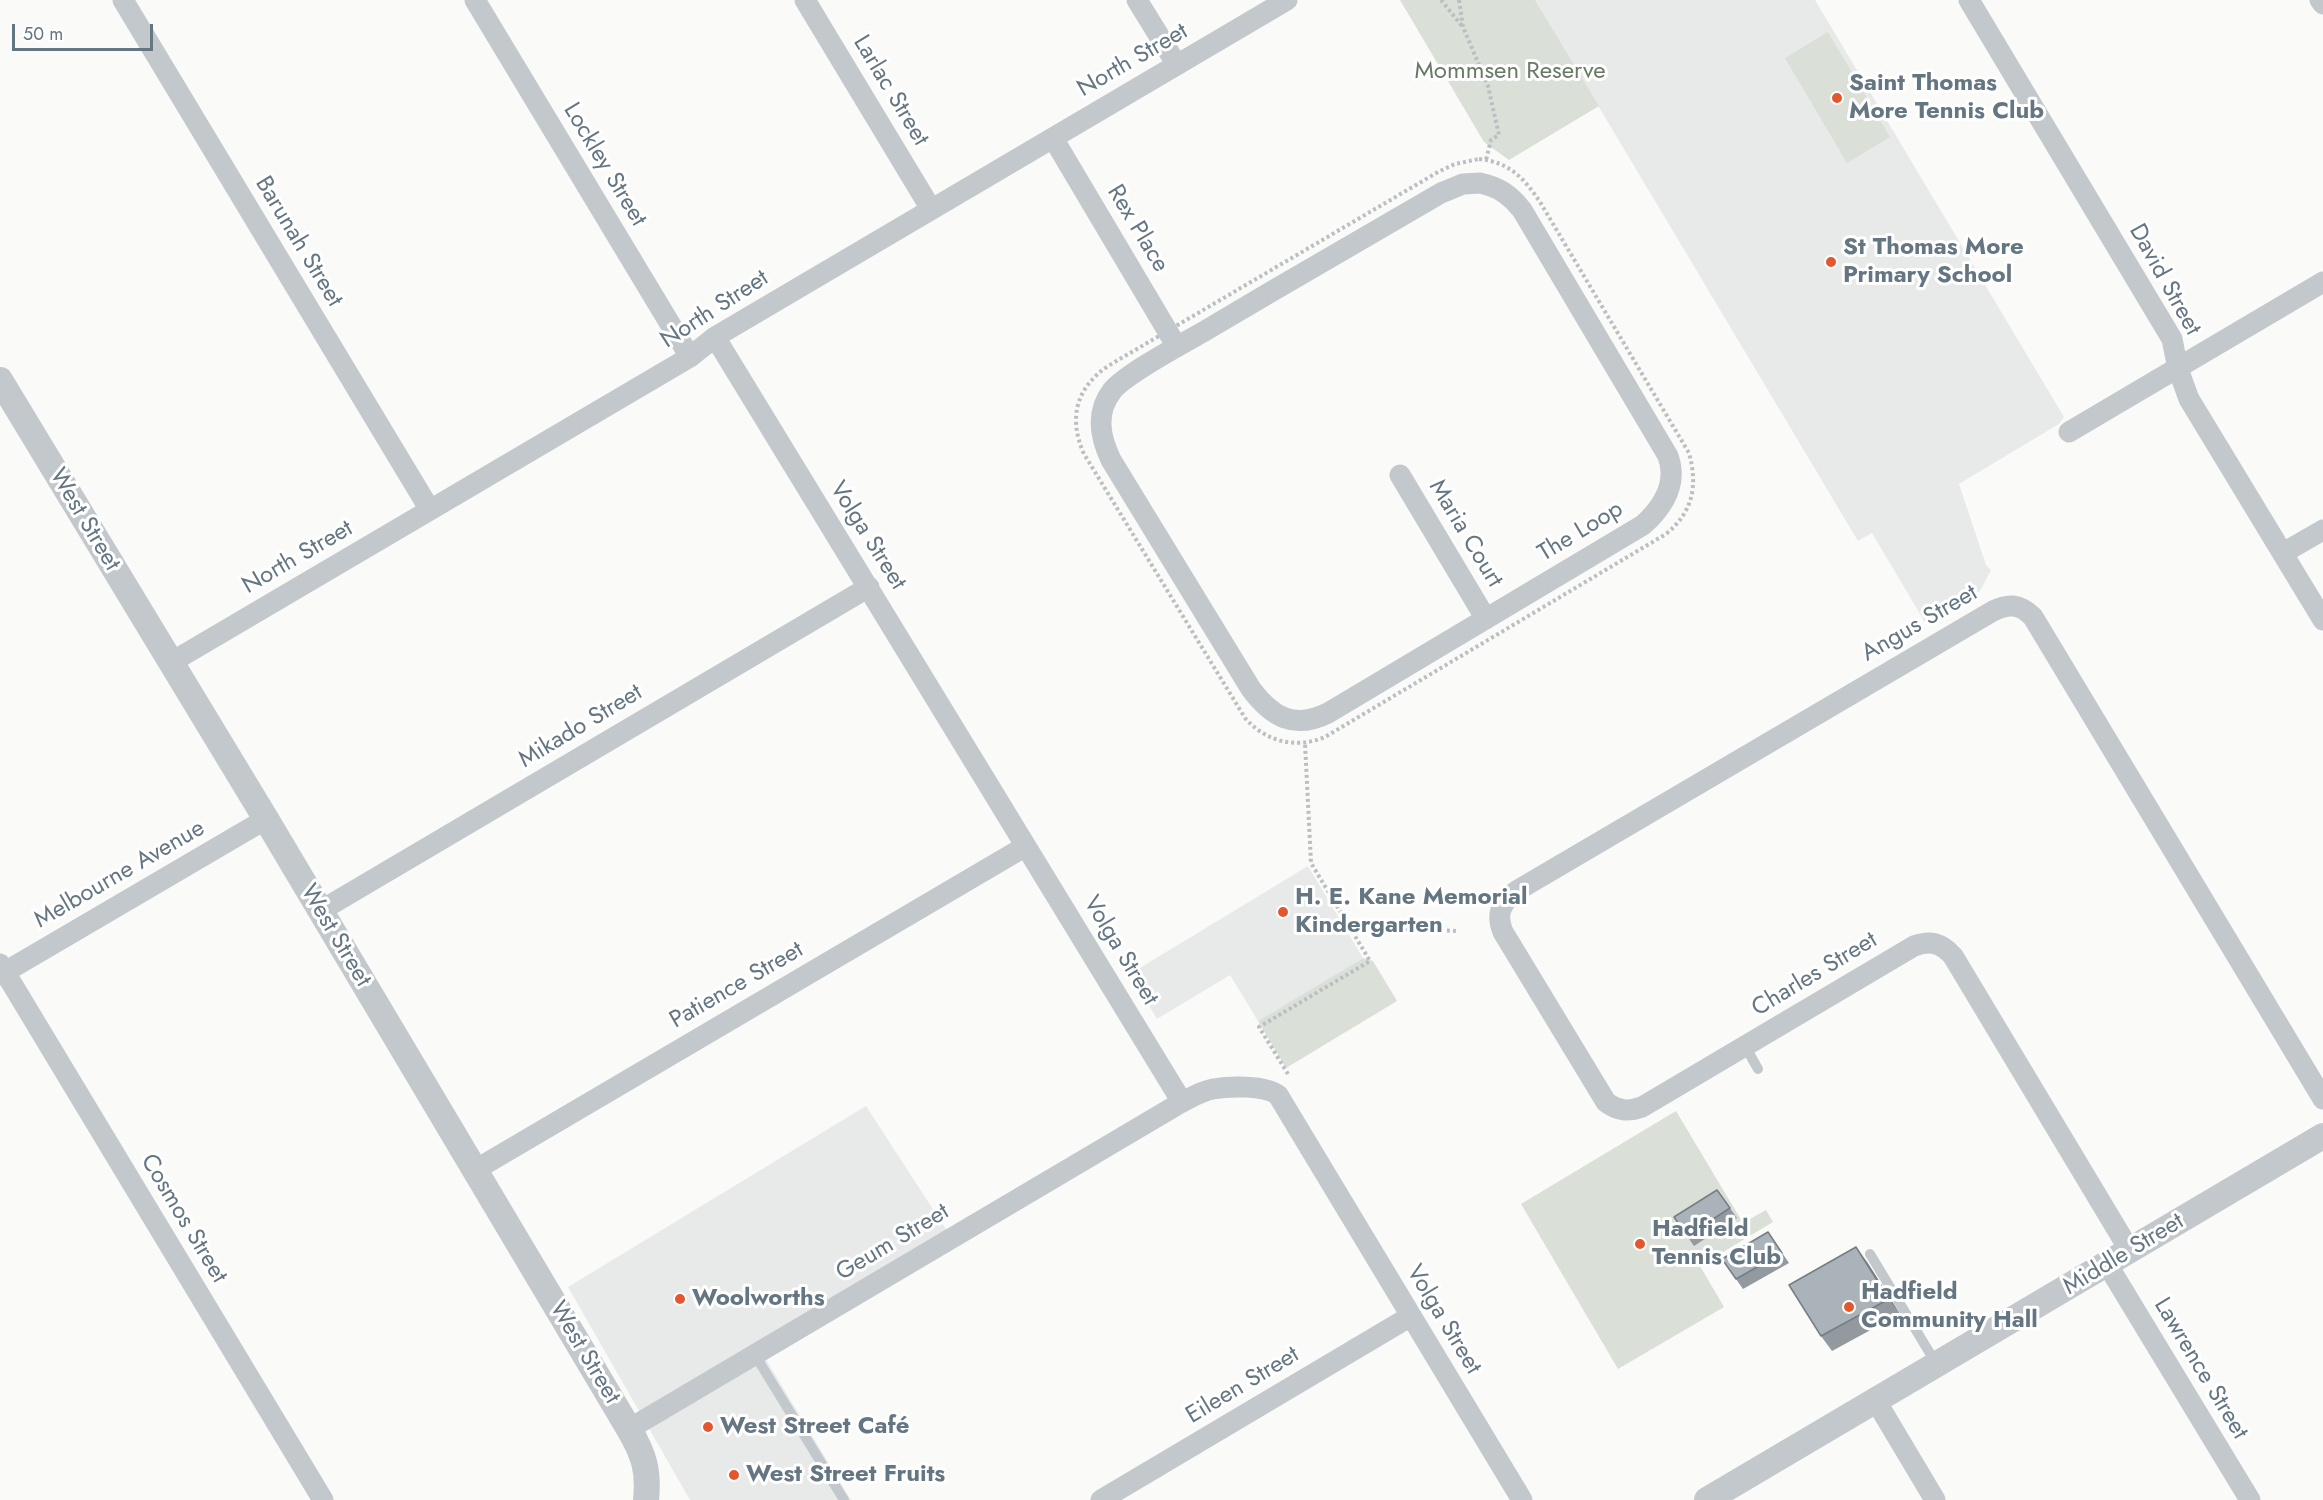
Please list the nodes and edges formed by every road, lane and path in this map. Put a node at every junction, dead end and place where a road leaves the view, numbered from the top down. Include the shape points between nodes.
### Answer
1 (123, 0) edge
2 (475, 0) edge
3 (805, 0) edge
4 (1137, 0) edge
5 (1287, 0) edge
6 (1441, 0) edge
7 (1459, 0) edge
8 (1969, 0) edge
9 (2320, 0) edge
10 (2323, 4) edge
11 (1463, 27) junction
12 (1177, 65) junction
13 (1053, 138) junction
14 (1486, 160) junction
15 (931, 209) junction
16 (2323, 282) edge
17 (716, 337) junction
18 (1172, 339) junction
19 (690, 357) junction
20 (2178, 369) junction
21 (0, 380) edge
22 (2069, 432) dead end
23 (1400, 475) dead end
24 (430, 510) junction
25 (2323, 530) edge
26 (2283, 553) junction
27 (869, 587) junction
28 (1486, 619) junction
29 (2323, 620) edge
30 (170, 663) junction
31 (1305, 743) junction
32 (266, 819) junction
33 (1026, 846) junction
34 (1505, 900) joint
35 (320, 911) junction
36 (1350, 927) junction
37 (1459, 931) dead end
38 (2, 970) edge
39 (1745, 1046) junction
40 (1758, 1069) dead end
41 (1288, 1074) dead end
42 (2323, 1099) edge
43 (1182, 1102) junction
44 (2323, 1136) edge
45 (475, 1170) junction
46 (2130, 1251) junction
47 (1870, 1254) dead end
48 (2108, 1264) junction
49 (1411, 1316) junction
50 (755, 1355) junction
51 (1937, 1365) junction
52 (1876, 1401) junction
53 (629, 1429) junction
54 (323, 1500) edge
55 (646, 1500) edge
56 (844, 1500) edge
57 (1101, 1500) edge
58 (1521, 1500) edge
59 (1707, 1500) edge
60 (1935, 1500) edge
61 (2250, 1500) edge

1 - 24 street, Barunah Street
2 - 19 street, Lockley Street
3 - 15 street, Larlac Street
4 - 12 street
5 - 12 street, North Street
6 - 11 path
7 - 11 path
8 - 20 street, David Street via 2172,339
9 - 10 street
11 - 14 path via 1488,86 1499,135 1491,140
12 - 13 street, North Street
13 - 15 street, North Street
13 - 18 street, Rex Place
14 - 18 path via 1461,162 1438,172
14 - 31 path via 1518,174 1540,202 1689,453 1692,496 1684,516 1666,534 1325,737
15 - 17 street, North Street
16 - 20 street
17 - 19 street, North Street
17 - 27 street, Volga Street
18 - 28 street, The Loop via 1112,391 1102,411 1100,429 1111,460 1262,703 1296,721 1316,719
18 - 28 street, The Loop via 1441,193 1463,184 1480,183 1511,197 1662,445 1671,476 1668,493 1657,512 1643,525
18 - 31 path via 1108,366 1089,382 1077,409 1078,442 1245,718 1262,734 1277,741
19 - 24 street, North Street
20 - 22 street
20 - 26 street, David Street via 2189,399
21 - 30 street, West Street
23 - 28 street, Maria Court
24 - 30 street, North Street
25 - 26 street
26 - 29 street, David Street
27 - 33 street, Volga Street
27 - 35 street, Mikado Street
30 - 32 street, West Street
31 - 36 path via 1311,863
32 - 35 street, West Street
32 - 38 street, Melbourne Avenue
33 - 43 street, Volga Street
33 - 45 street, Patience Street
34 - 39 street, Charles Street via 1499,914 1503,932 1606,1102 1613,1107 1622,1111 1642,1107
34 - 42 street, Angus Street via 1993,610 2010,604 2033,617
35 - 45 street, West Street
36 - 37 path
36 - 41 path via 1370,961 1259,1027
38 - 54 street, Cosmos Street
39 - 40 lane
39 - 46 street, Charles Street via 1914,946 1937,943 1953,956
43 - 49 street, Volga Street via 1212,1089 1257,1088 1278,1095
43 - 50 street, Geum Street
44 - 46 street, Middle Street
45 - 53 street, West Street
46 - 48 street, Middle Street
47 - 51 lane
48 - 51 street, Middle Street
48 - 61 street, Lawrence Street
49 - 57 street, Eileen Street
49 - 58 street, Volga Street
50 - 53 street, Geum Street
50 - 56 lane
51 - 52 street, Middle Street
52 - 59 street, Middle Street
52 - 60 street
53 - 55 street, West Street via 645,1462

